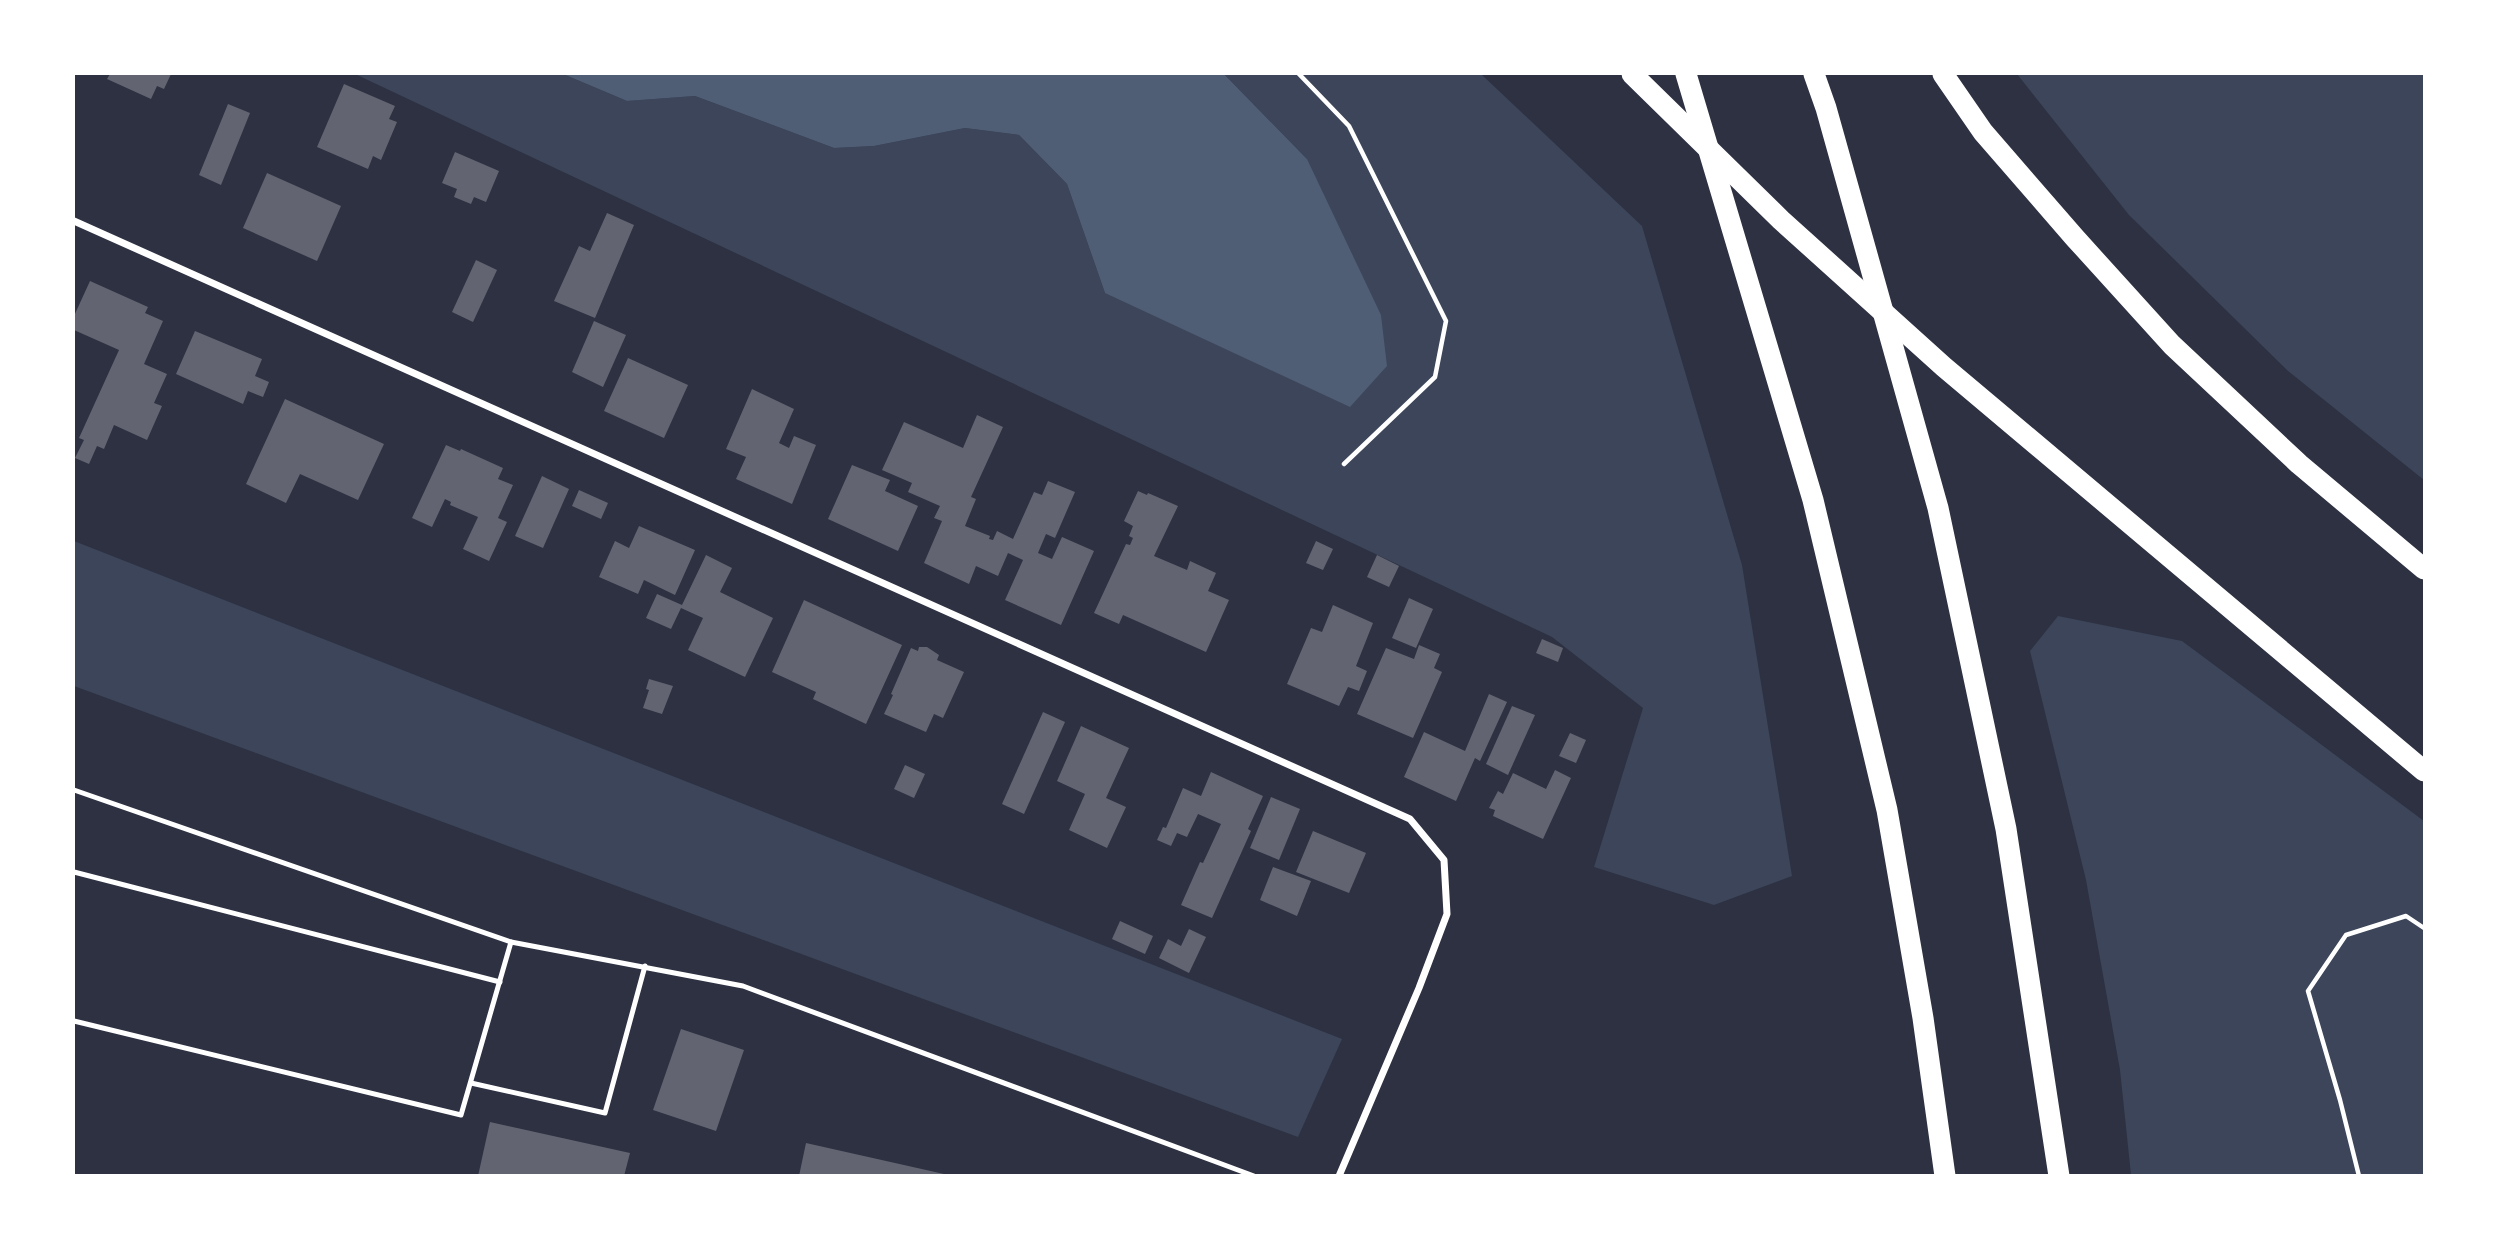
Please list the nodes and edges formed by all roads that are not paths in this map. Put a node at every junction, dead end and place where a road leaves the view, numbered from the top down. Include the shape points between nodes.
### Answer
1 (1632, 74) edge
2 (1686, 74) edge
3 (1814, 74) edge
4 (1943, 74) edge
5 (74, 221) edge
6 (2424, 569) edge
7 (2424, 771) edge
8 (74, 790) edge
9 (74, 873) edge
10 (511, 942) junction
11 (645, 966) junction
12 (500, 982) junction
13 (74, 1021) edge
14 (471, 1083) junction
15 (1254, 1175) edge
16 (1339, 1175) edge
17 (1945, 1175) edge
18 (2059, 1175) edge

1 - 7 highway via 1781,220 1933,358
2 - 17 highway via 1813,500 1884,796
3 - 18 highway via 1938,508 2006,829
4 - 6 highway via 1983,132 2172,345 2299,464
5 - 16 street via 1409,819 1444,860 1447,914
8 - 10 lane
9 - 12 lane
10 - 11 lane
10 - 12 lane
11 - 14 lane via 605,1113
11 - 15 lane via 743,986
12 - 14 lane
13 - 14 lane via 461,1115

